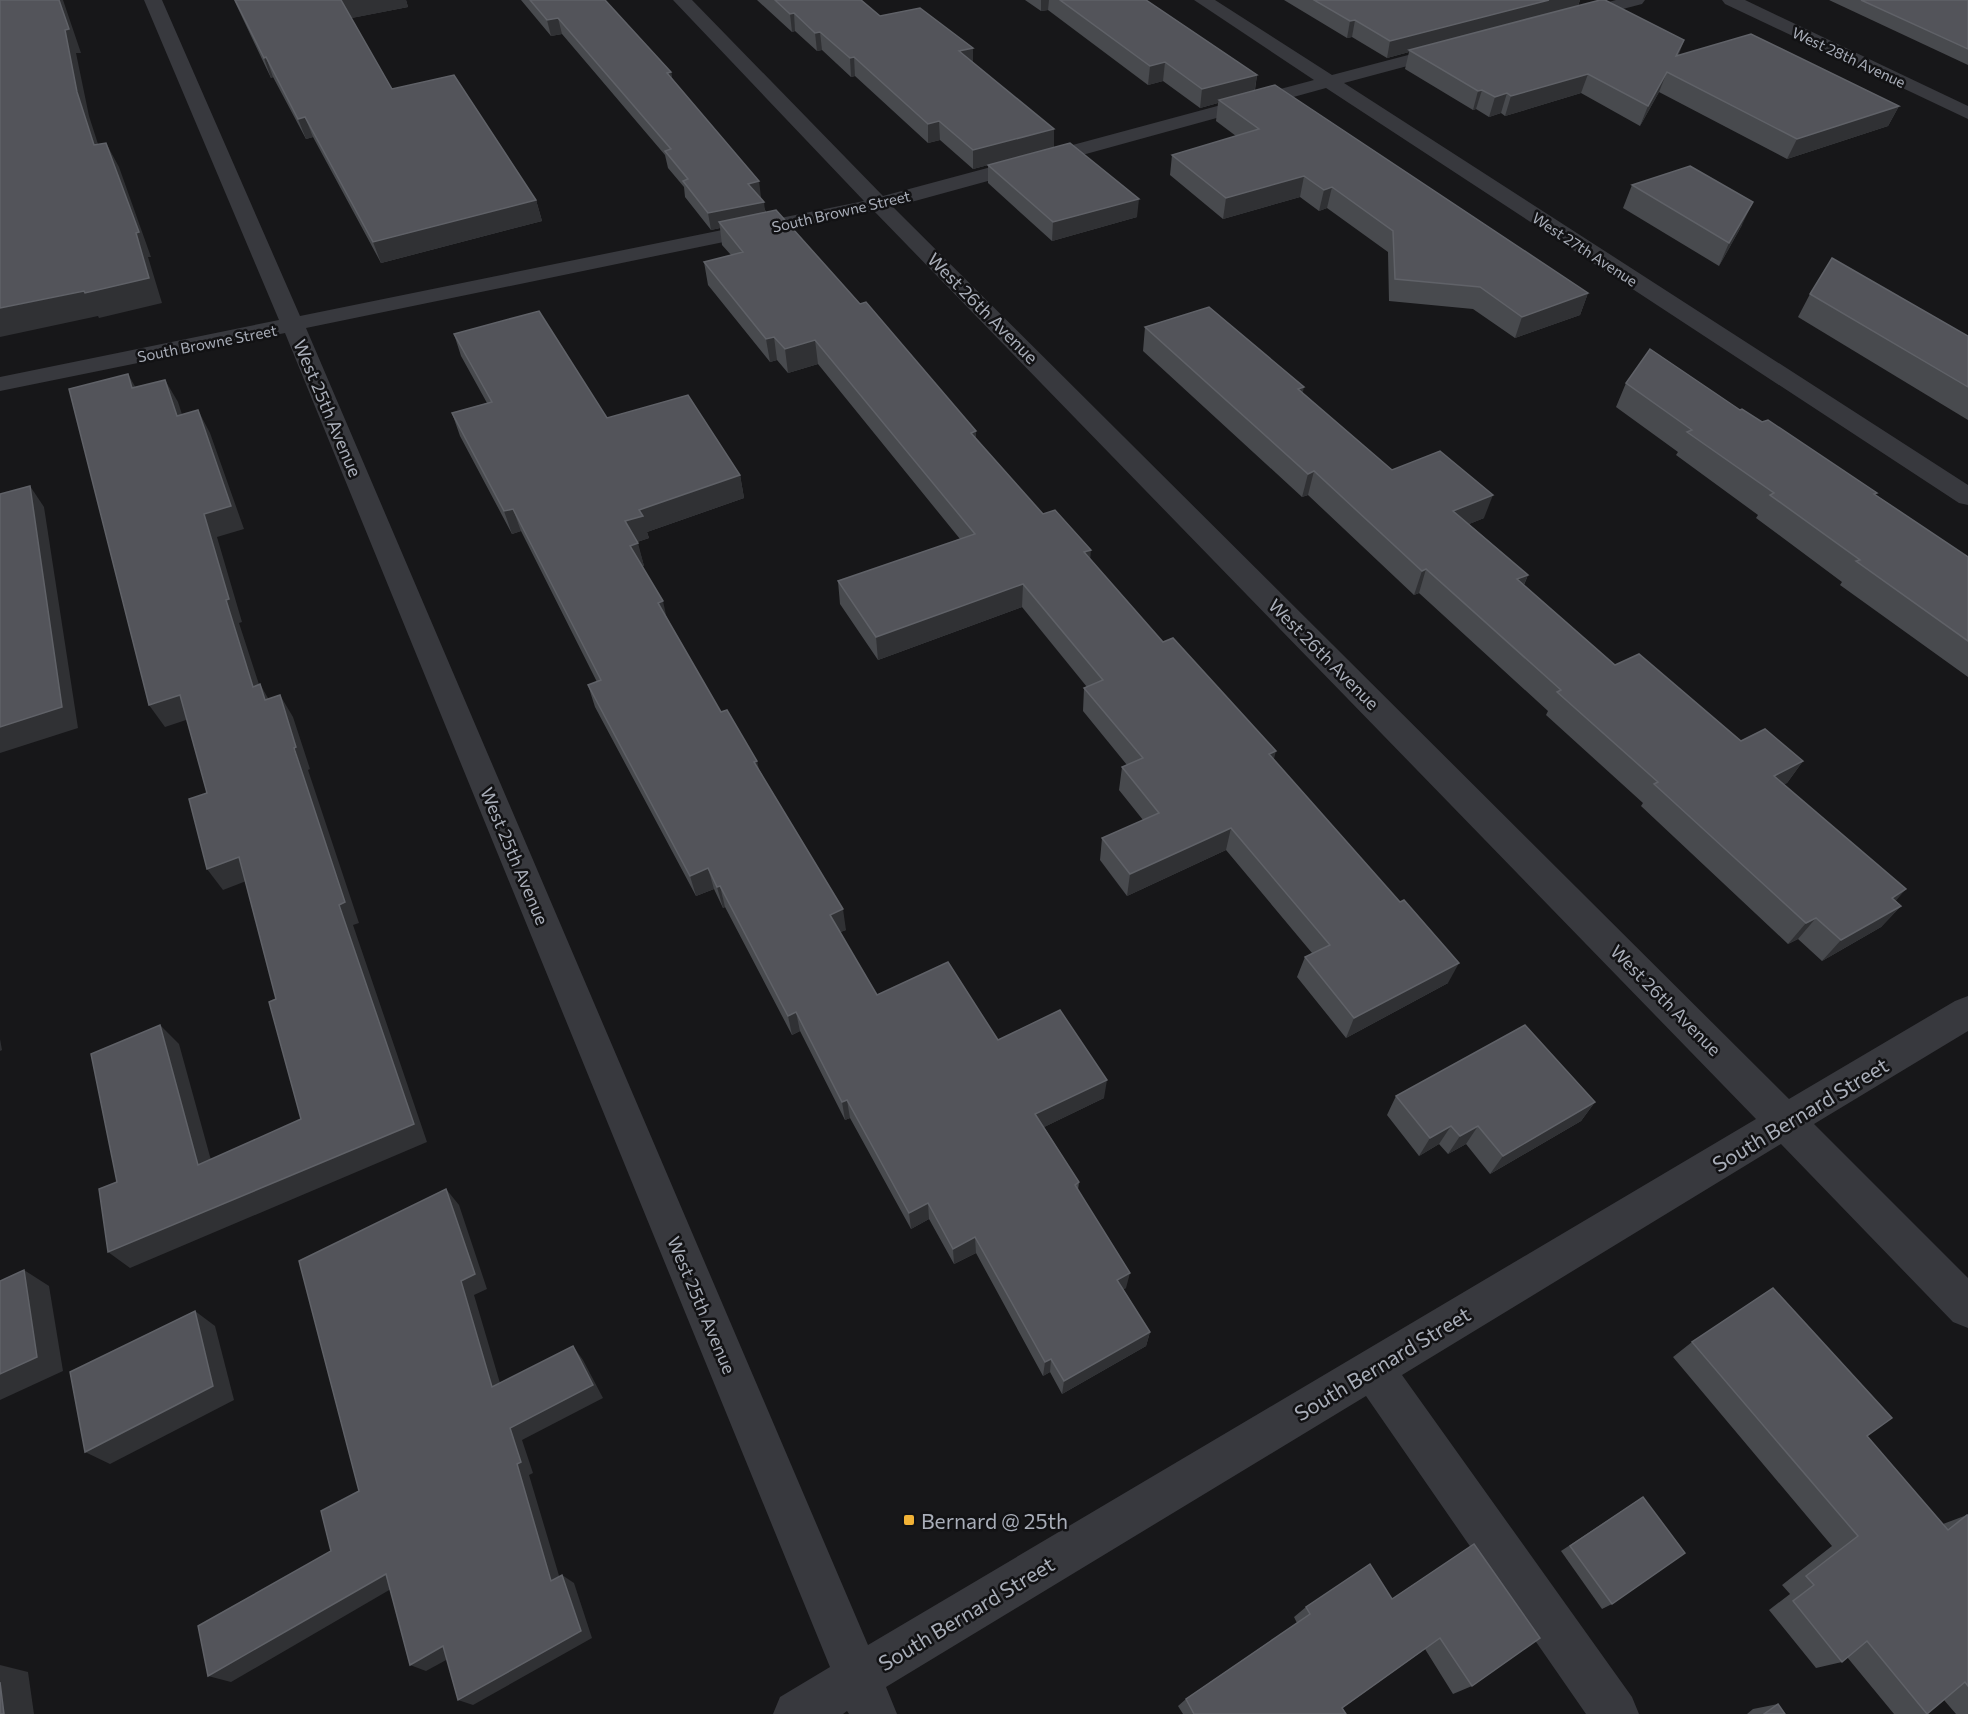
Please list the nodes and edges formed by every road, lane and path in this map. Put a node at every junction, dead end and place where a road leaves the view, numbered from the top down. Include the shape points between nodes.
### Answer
1 (153, 0) edge
2 (682, 0) edge
3 (1203, 0) edge
4 (1636, 0) edge
5 (1731, 0) edge
6 (1558, 21) edge
7 (1469, 44) edge
8 (1328, 81) junction
9 (1968, 113) edge
10 (879, 204) junction
11 (293, 325) junction
12 (0, 384) edge
13 (1968, 497) edge
14 (1968, 1012) edge
15 (1787, 1122) junction
16 (1968, 1307) edge
17 (1372, 1369) junction
18 (865, 1696) edge
19 (797, 1714) edge
20 (1615, 1714) edge

1 - 11 street, West 25th Avenue
2 - 10 street, West 26th Avenue
3 - 8 street, West 27th Avenue
4 - 6 street
5 - 9 street, West 28th Avenue
7 - 8 street, South Browne Street
8 - 10 street, South Browne Street
8 - 13 street, West 27th Avenue
10 - 11 street, South Browne Street
10 - 15 street, West 26th Avenue
11 - 12 street, South Browne Street
11 - 18 street, West 25th Avenue
14 - 15 street, South Bernard Street
15 - 16 street, West 26th Avenue
15 - 17 street, South Bernard Street
17 - 18 street, South Bernard Street
17 - 20 street
18 - 19 street, South Bernard Street

